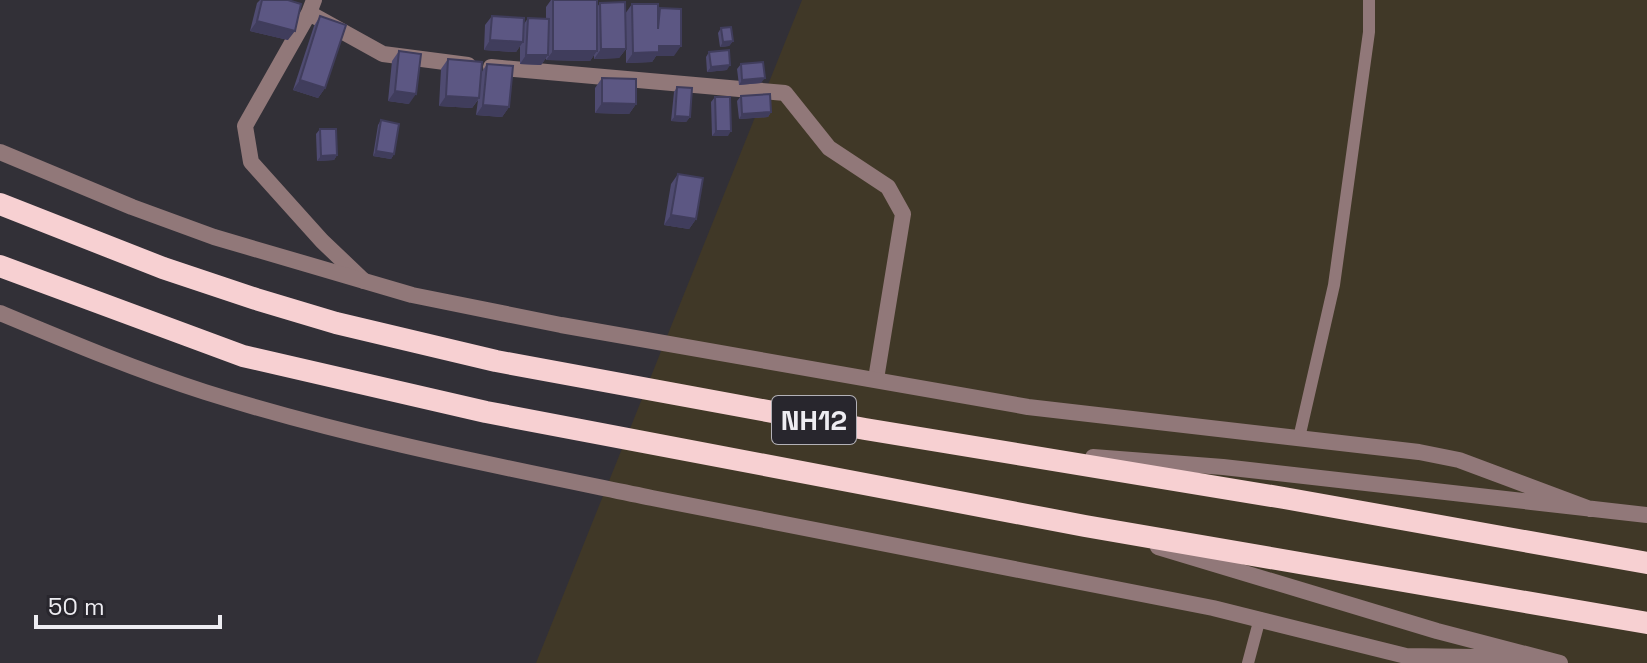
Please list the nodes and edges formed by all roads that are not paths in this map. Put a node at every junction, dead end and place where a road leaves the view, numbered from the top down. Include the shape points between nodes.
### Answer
1 (1369, 0) edge
2 (312, 6) edge
3 (0, 152) edge
4 (0, 204) edge
5 (0, 266) edge
6 (364, 281) junction
7 (0, 313) edge
8 (876, 379) junction
9 (1299, 438) junction
10 (992, 450) junction
11 (1590, 509) junction
12 (1647, 515) edge
13 (1085, 526) junction
14 (1647, 563) edge
15 (1260, 618) junction
16 (1647, 623) edge
17 (1536, 658) junction
18 (1248, 663) edge
19 (1560, 663) edge

1 - 9 lane via 1334,285
2 - 6 street via 245,126 251,162
2 - 8 street via 383,54 785,93 829,148 888,187 903,214
3 - 6 street via 214,237
4 - 10 highway, NH12 via 176,273 351,327 496,361
5 - 13 highway, NH12 via 243,356 486,412
6 - 8 street via 561,325
7 - 15 street via 205,392 370,437
8 - 9 street via 1028,407
9 - 11 street via 1459,460
10 - 11 street via 1223,467
10 - 14 highway, NH12
11 - 12 street
13 - 16 highway, NH12
13 - 17 street
15 - 17 street via 1384,653
15 - 18 lane
17 - 19 street

